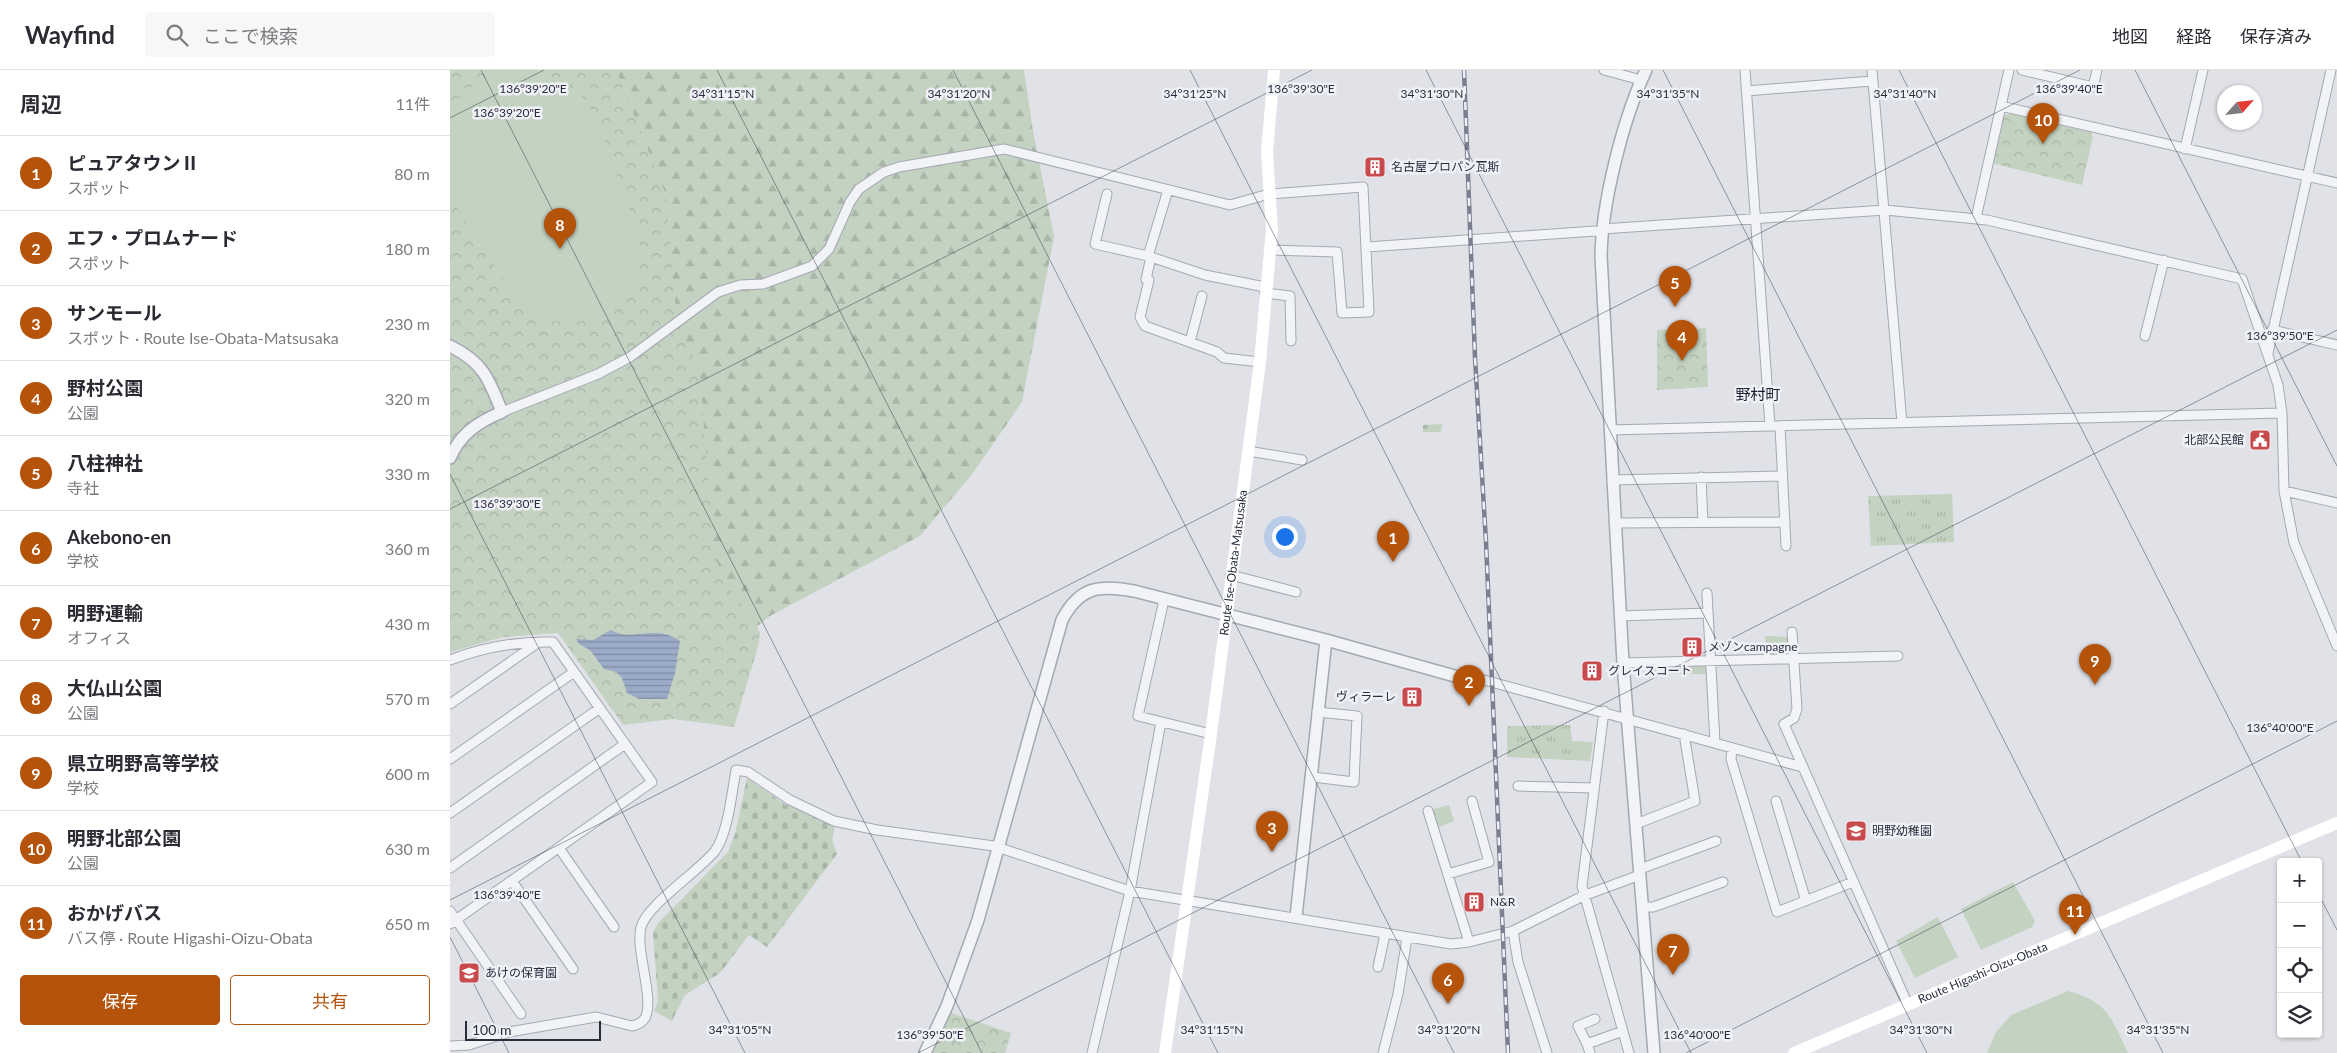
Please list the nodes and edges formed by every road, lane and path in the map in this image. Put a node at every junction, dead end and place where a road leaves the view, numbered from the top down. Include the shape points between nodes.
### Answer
1 (1274, 70) edge
2 (1604, 70) edge
3 (1745, 70) edge
4 (1872, 70) edge
5 (2010, 70) edge
6 (2022, 70) edge
7 (2097, 70) edge
8 (2203, 70) edge
9 (2330, 70) edge
10 (1644, 75) edge
11 (1872, 81) junction
12 (1746, 91) junction
13 (2001, 106) junction
14 (2185, 148) junction
15 (2306, 176) junction
16 (2337, 183) edge
17 (1168, 190) junction
18 (1107, 194) dead end
19 (1268, 194) junction
20 (1885, 210) junction
21 (1976, 218) junction
22 (1755, 220) junction
23 (1602, 231) junction
24 (1366, 248) junction
25 (1270, 250) junction
26 (1150, 257) junction
27 (2164, 260) junction
28 (1265, 290) junction
29 (1202, 296) dead end
30 (2272, 330) junction
31 (2145, 336) dead end
32 (1291, 341) dead end
33 (1190, 342) junction
34 (2337, 345) edge
35 (450, 346) edge
36 (2268, 353) junction
37 (1260, 362) junction
38 (502, 412) junction
39 (2282, 413) junction
40 (1902, 423) junction
41 (1770, 426) junction
42 (1780, 426) junction
43 (1610, 430) junction
44 (1248, 451) junction
45 (450, 458) edge
46 (1302, 460) dead end
47 (1782, 476) junction
48 (1701, 477) junction
49 (1612, 480) junction
50 (2284, 491) junction
51 (2337, 503) edge
52 (1703, 522) junction
53 (1785, 522) junction
54 (1614, 523) junction
55 (1786, 546) dead end
56 (1230, 575) junction
57 (1296, 592) dead end
58 (1707, 593) dead end
59 (1164, 600) junction
60 (1708, 613) junction
61 (1226, 615) junction
62 (1620, 616) junction
63 (1792, 632) dead end
64 (1326, 640) junction
65 (540, 641) junction
66 (2336, 642) edge
67 (1898, 656) dead end
68 (450, 660) edge
69 (1794, 660) junction
70 (1711, 661) junction
71 (1623, 663) junction
72 (574, 672) junction
73 (1476, 682) joint
74 (450, 704) edge
75 (600, 708) junction
76 (1317, 712) junction
77 (1604, 712) junction
78 (1628, 719) junction
79 (1161, 722) junction
80 (1211, 734) junction
81 (1684, 734) junction
82 (1715, 743) junction
83 (625, 744) junction
84 (1732, 748) junction
85 (450, 758) edge
86 (1802, 767) junction
87 (1313, 777) junction
88 (1518, 786) dead end
89 (1594, 788) junction
90 (1472, 801) dead end
91 (1776, 801) dead end
92 (1428, 811) dead end
93 (450, 813) edge
94 (1636, 824) junction
95 (2337, 824) edge
96 (1716, 841) dead end
97 (1000, 847) junction
98 (559, 848) junction
99 (450, 868) edge
100 (1640, 872) junction
101 (1448, 874) junction
102 (512, 881) junction
103 (1723, 882) dead end
104 (1853, 882) junction
105 (1130, 891) junction
106 (1583, 896) junction
107 (1187, 899) junction
108 (1806, 901) junction
109 (1643, 907) junction
110 (450, 911) edge
111 (1296, 917) junction
112 (453, 922) edge
113 (614, 927) dead end
114 (1513, 931) junction
115 (1385, 934) junction
116 (1407, 938) junction
117 (1469, 942) junction
118 (1378, 968) dead end
119 (573, 969) dead end
120 (1908, 1005) junction
121 (521, 1014) dead end
122 (1594, 1019) dead end
123 (1623, 1031) junction
124 (1586, 1044) junction
125 (450, 1046) edge
126 (925, 1053) edge
127 (1094, 1053) edge
128 (1165, 1053) edge
129 (1383, 1053) edge
130 (1547, 1053) edge
131 (1590, 1053) edge
132 (1629, 1053) edge
133 (1654, 1053) edge
134 (1794, 1053) edge

1 - 19 main road, Route Ise-Obata-Matsusaka via 1267,152
2 - 10 street
3 - 12 street
4 - 11 street
5 - 13 street
6 - 7 street via 2094,87
8 - 14 street
9 - 15 street
10 - 23 street via 1625,128
11 - 12 street
11 - 20 street
12 - 22 street
13 - 14 street
13 - 21 street
14 - 15 street
15 - 16 street
15 - 30 street
17 - 19 street via 1230,205
17 - 26 street
17 - 38 street via 1004,149 884,172 869,180 853,196 835,240 825,256 812,266 763,284 740,285 718,292 630,358
18 - 26 street via 1095,244
19 - 24 street via 1363,187
19 - 25 main road, Route Ise-Obata-Matsusaka via 1272,228
20 - 21 street
20 - 22 street
20 - 40 street
21 - 27 street
22 - 23 street
22 - 41 street
23 - 24 street
23 - 43 street
24 - 25 street via 1369,312 1342,313 1337,252
25 - 28 main road, Route Ise-Obata-Matsusaka
26 - 28 street
26 - 33 street via 1146,278 1150,280 1140,316 1145,326
27 - 31 street
27 - 36 street via 2242,279
28 - 32 street via 1290,296
28 - 37 main road, Route Ise-Obata-Matsusaka
29 - 33 street
30 - 34 street
30 - 36 street
33 - 37 street via 1218,352 1224,358
35 - 38 street via 479,365 490,381
36 - 39 street
37 - 44 main road, Route Ise-Obata-Matsusaka
38 - 45 street via 472,428 461,438
39 - 40 street
39 - 50 street
40 - 42 street
41 - 42 street
41 - 43 street
42 - 47 street
43 - 49 street
44 - 46 street
44 - 56 main road, Route Ise-Obata-Matsusaka via 1237,545
47 - 48 street
47 - 53 street
48 - 49 street
48 - 52 street
49 - 54 street
50 - 51 street
50 - 66 street via 2294,543
52 - 53 street
52 - 54 street
53 - 55 street
54 - 62 street
56 - 57 street
56 - 61 main road, Route Ise-Obata-Matsusaka
58 - 60 street
59 - 61 street
59 - 79 street via 1138,716
59 - 97 street via 1116,588 1098,588 1083,593 1066,612
60 - 62 street
60 - 70 street
61 - 64 street
61 - 80 main road, Route Ise-Obata-Matsusaka
62 - 71 street
63 - 69 street
64 - 73 street
64 - 76 street
65 - 68 street via 475,650
65 - 72 street via 554,642
65 - 74 street
67 - 69 street
69 - 70 street
69 - 86 street via 1797,709 1794,718 1784,724
70 - 71 street
70 - 82 street
71 - 78 street
72 - 75 street
72 - 85 street
73 - 77 street via 1484,680
75 - 83 street
75 - 93 street
76 - 87 street
76 - 87 street via 1357,716 1354,782
77 - 78 street
77 - 89 street
78 - 81 street
78 - 94 street
79 - 80 street
79 - 105 street
80 - 107 main road, Route Ise-Obata-Matsusaka
81 - 82 street
81 - 94 street via 1695,801
82 - 84 street
83 - 98 street via 652,782
83 - 99 street
84 - 86 street
84 - 108 street via 1731,759 1777,912
86 - 104 street
87 - 111 street
88 - 89 street
89 - 106 street
90 - 101 street via 1489,862
91 - 108 street
92 - 101 street
94 - 100 street
95 - 120 main road, Route Higashi-Oizu-Obata
96 - 100 street
97 - 105 street
97 - 125 street via 834,821 790,800 748,772 736,770 723,832 715,850 651,912 641,928 646,1002 642,1022 632,1026 596,1017 587,1018 509,1032 469,1045
97 - 126 street via 958,979
98 - 102 street
98 - 113 street
100 - 106 street
100 - 109 street
101 - 117 street
102 - 112 street
102 - 119 street
103 - 109 street via 1653,907
104 - 108 street
104 - 120 street
105 - 107 street
105 - 127 street
106 - 114 street
106 - 123 street
107 - 111 street
107 - 128 main road, Route Ise-Obata-Matsusaka
109 - 133 street
110 - 112 street
111 - 115 street
112 - 121 street
114 - 117 street
114 - 130 street via 1518,962
115 - 116 street
115 - 118 street
116 - 117 street via 1456,944
116 - 129 street via 1398,994
120 - 134 main road, Route Higashi-Oizu-Obata
122 - 124 street via 1578,1026
123 - 124 street
123 - 132 street
124 - 131 street

